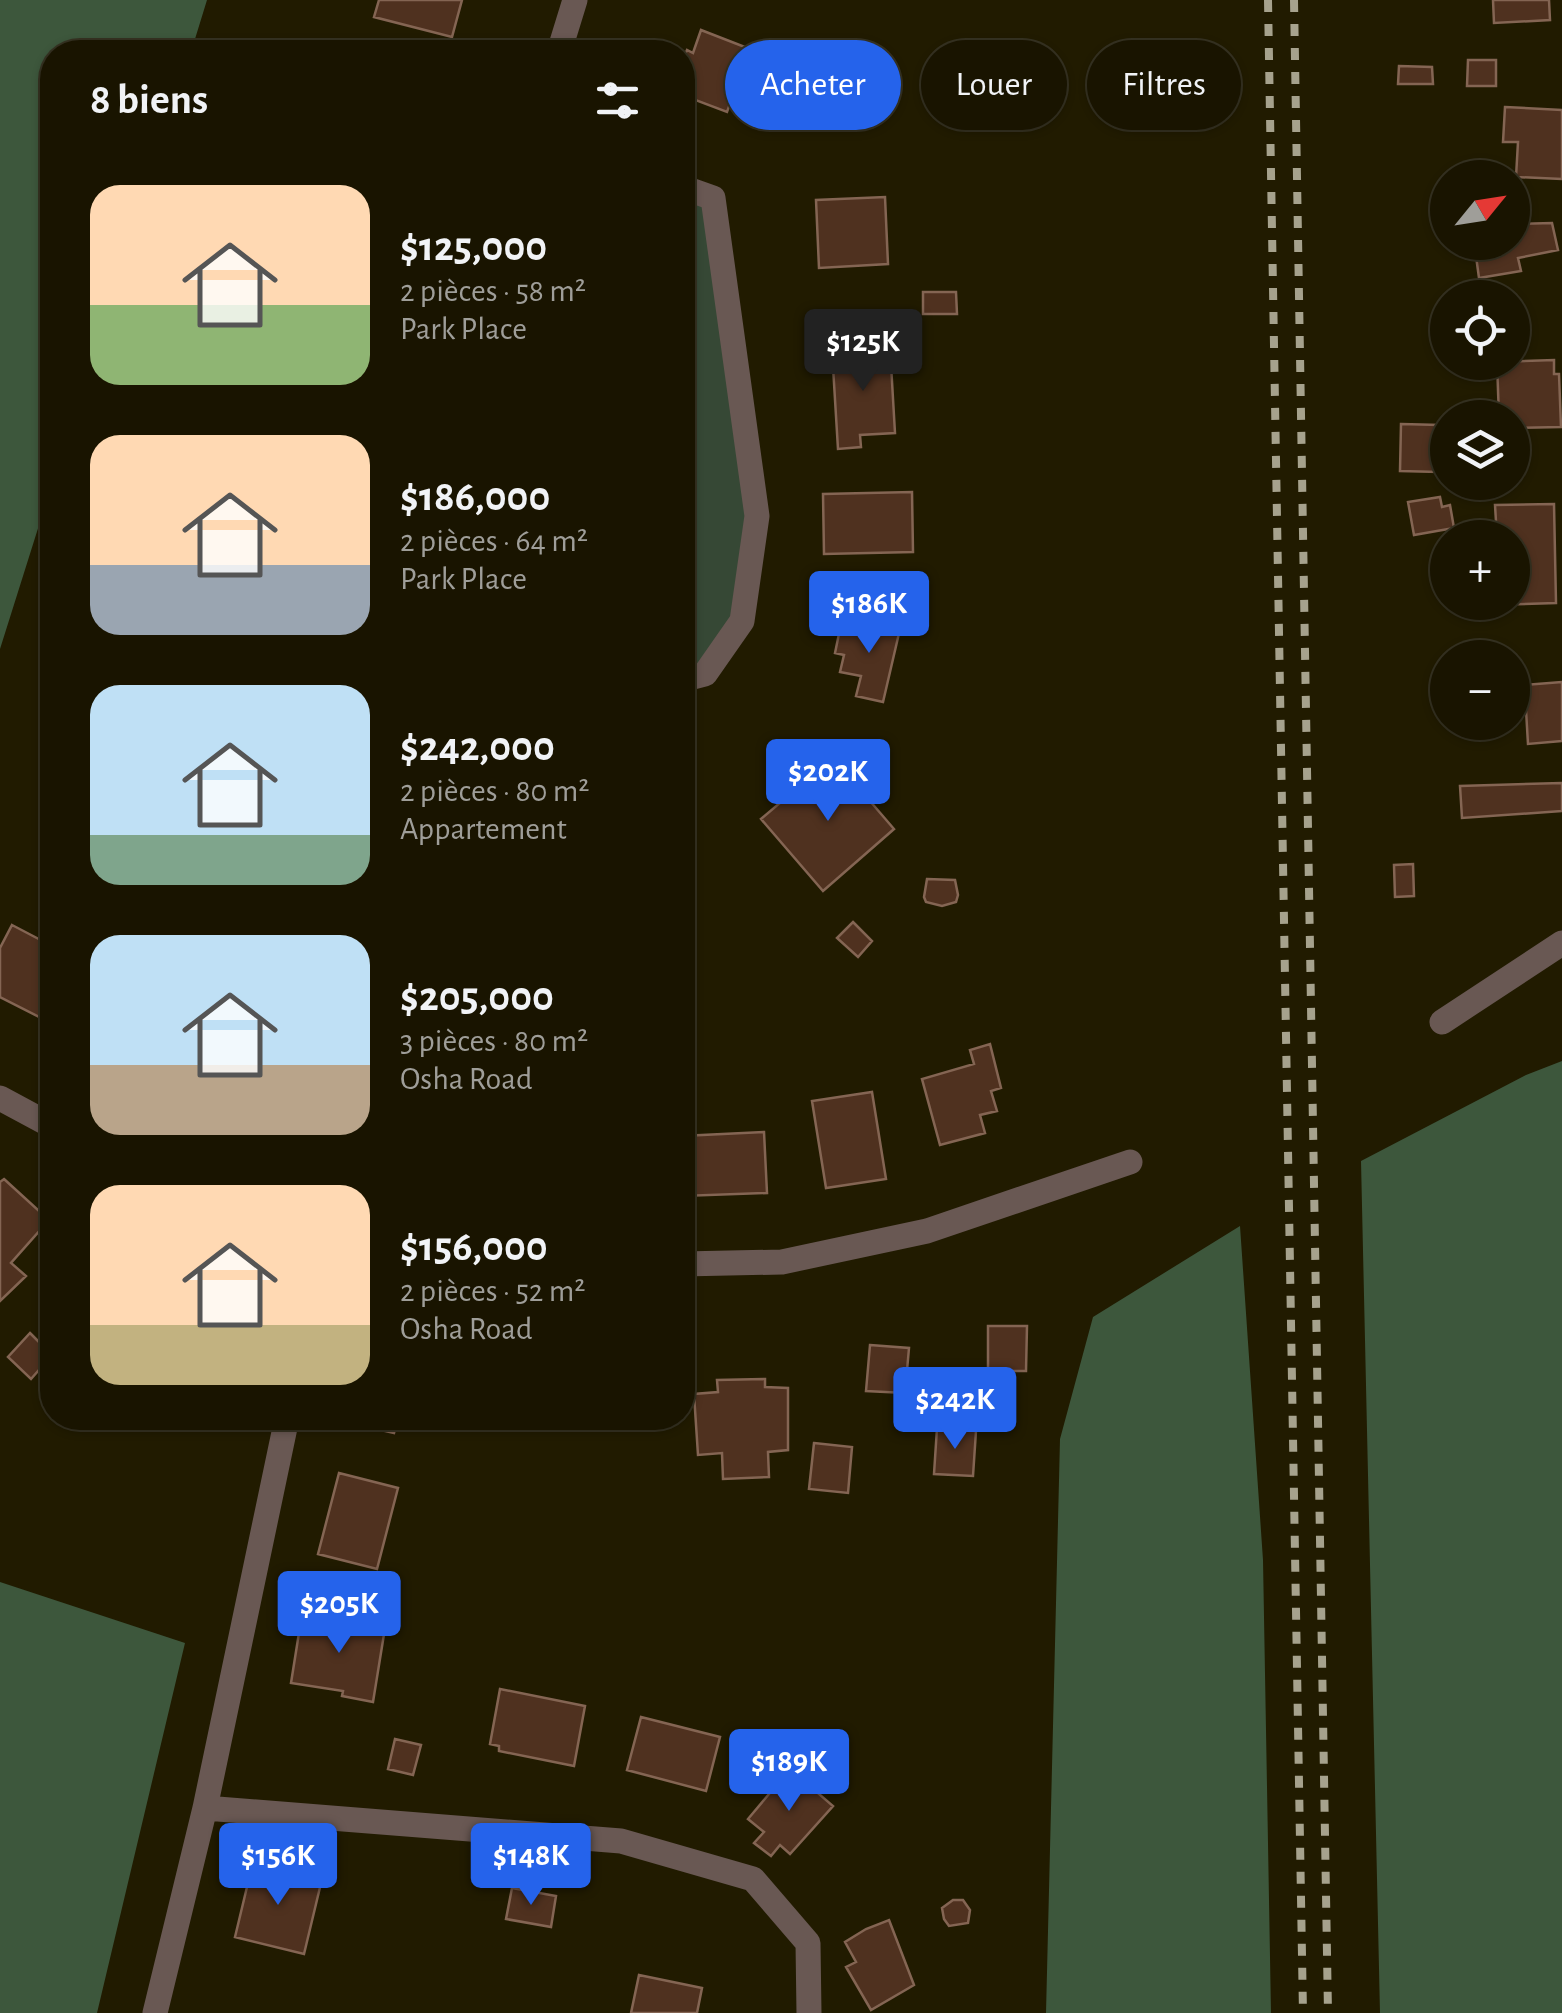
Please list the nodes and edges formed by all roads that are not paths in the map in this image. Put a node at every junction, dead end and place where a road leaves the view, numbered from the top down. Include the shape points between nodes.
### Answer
1 (575, 0) edge
2 (563, 40) edge
3 (695, 192) edge
4 (695, 676) edge
5 (1562, 942) edge
6 (1442, 1022) dead end
7 (0, 1098) edge
8 (40, 1120) edge
9 (1130, 1162) dead end
10 (695, 1264) edge
11 (284, 1430) edge
12 (205, 1808) junction
13 (155, 2013) edge
14 (810, 2013) edge

1 - 2 street
3 - 4 street via 713,198 756,516 742,621 704,674
5 - 6 street
7 - 8 street
9 - 10 street via 927,1232 782,1262
11 - 12 street
12 - 13 street
12 - 14 street via 620,1840 753,1879 808,1942

